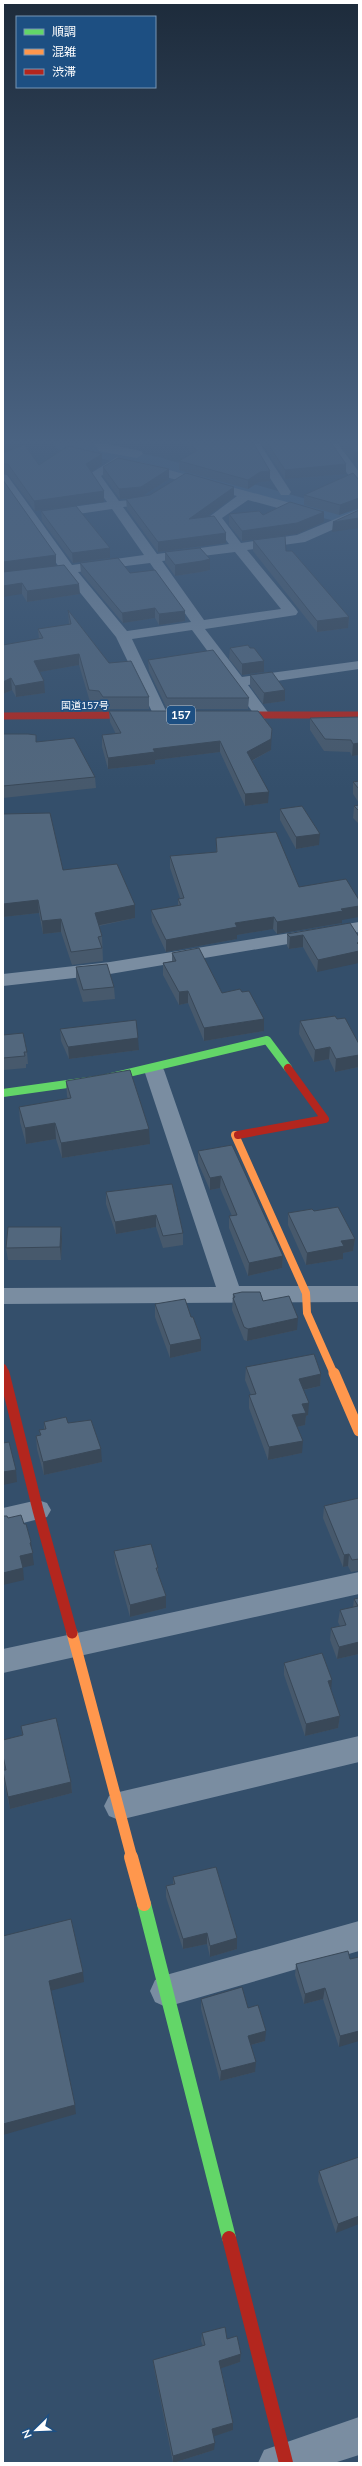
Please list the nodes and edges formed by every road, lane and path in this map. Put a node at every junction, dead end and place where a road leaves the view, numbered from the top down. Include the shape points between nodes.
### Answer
1 (61, 559) edge
2 (145, 559) edge
3 (154, 559) edge
4 (248, 559) edge
5 (68, 569) junction
6 (3, 578) edge
7 (196, 626) junction
8 (123, 636) junction
9 (359, 665) edge
10 (237, 682) junction
11 (164, 715) joint
12 (223, 715) edge
13 (262, 715) junction
14 (359, 715) edge
15 (3, 716) edge
16 (359, 927) edge
17 (3, 980) edge
18 (154, 1070) junction
19 (3, 1093) edge
20 (230, 1293) junction
21 (306, 1293) junction
22 (359, 1294) edge
23 (3, 1296) edge
24 (5, 1381) edge
25 (359, 1431) edge
26 (38, 1510) junction
27 (3, 1518) edge
28 (359, 1583) edge
29 (75, 1645) junction
30 (3, 1661) edge
31 (359, 1749) edge
32 (119, 1806) junction
33 (359, 1936) edge
34 (166, 1991) junction
35 (359, 2436) edge
36 (283, 2462) edge

1 - 5 street
2 - 5 street
3 - 7 street via 199,623
4 - 7 street via 292,612
5 - 6 street
5 - 8 street
7 - 8 street
7 - 10 street
8 - 11 street
9 - 10 street
10 - 13 street
11 - 15 main road, 国道157号 / 157
12 - 13 main road
13 - 14 main road
16 - 17 street via 110,968
18 - 19 main road via 56,1089
18 - 20 street
18 - 21 main road via 267,1040 325,1119 235,1136
20 - 21 street
20 - 23 street
21 - 22 street
21 - 25 main road via 307,1313
24 - 26 main road
26 - 27 street
26 - 29 main road
28 - 29 street
29 - 30 street
29 - 32 main road
31 - 32 street
32 - 34 main road
33 - 34 street
34 - 36 main road
35 - 36 street

